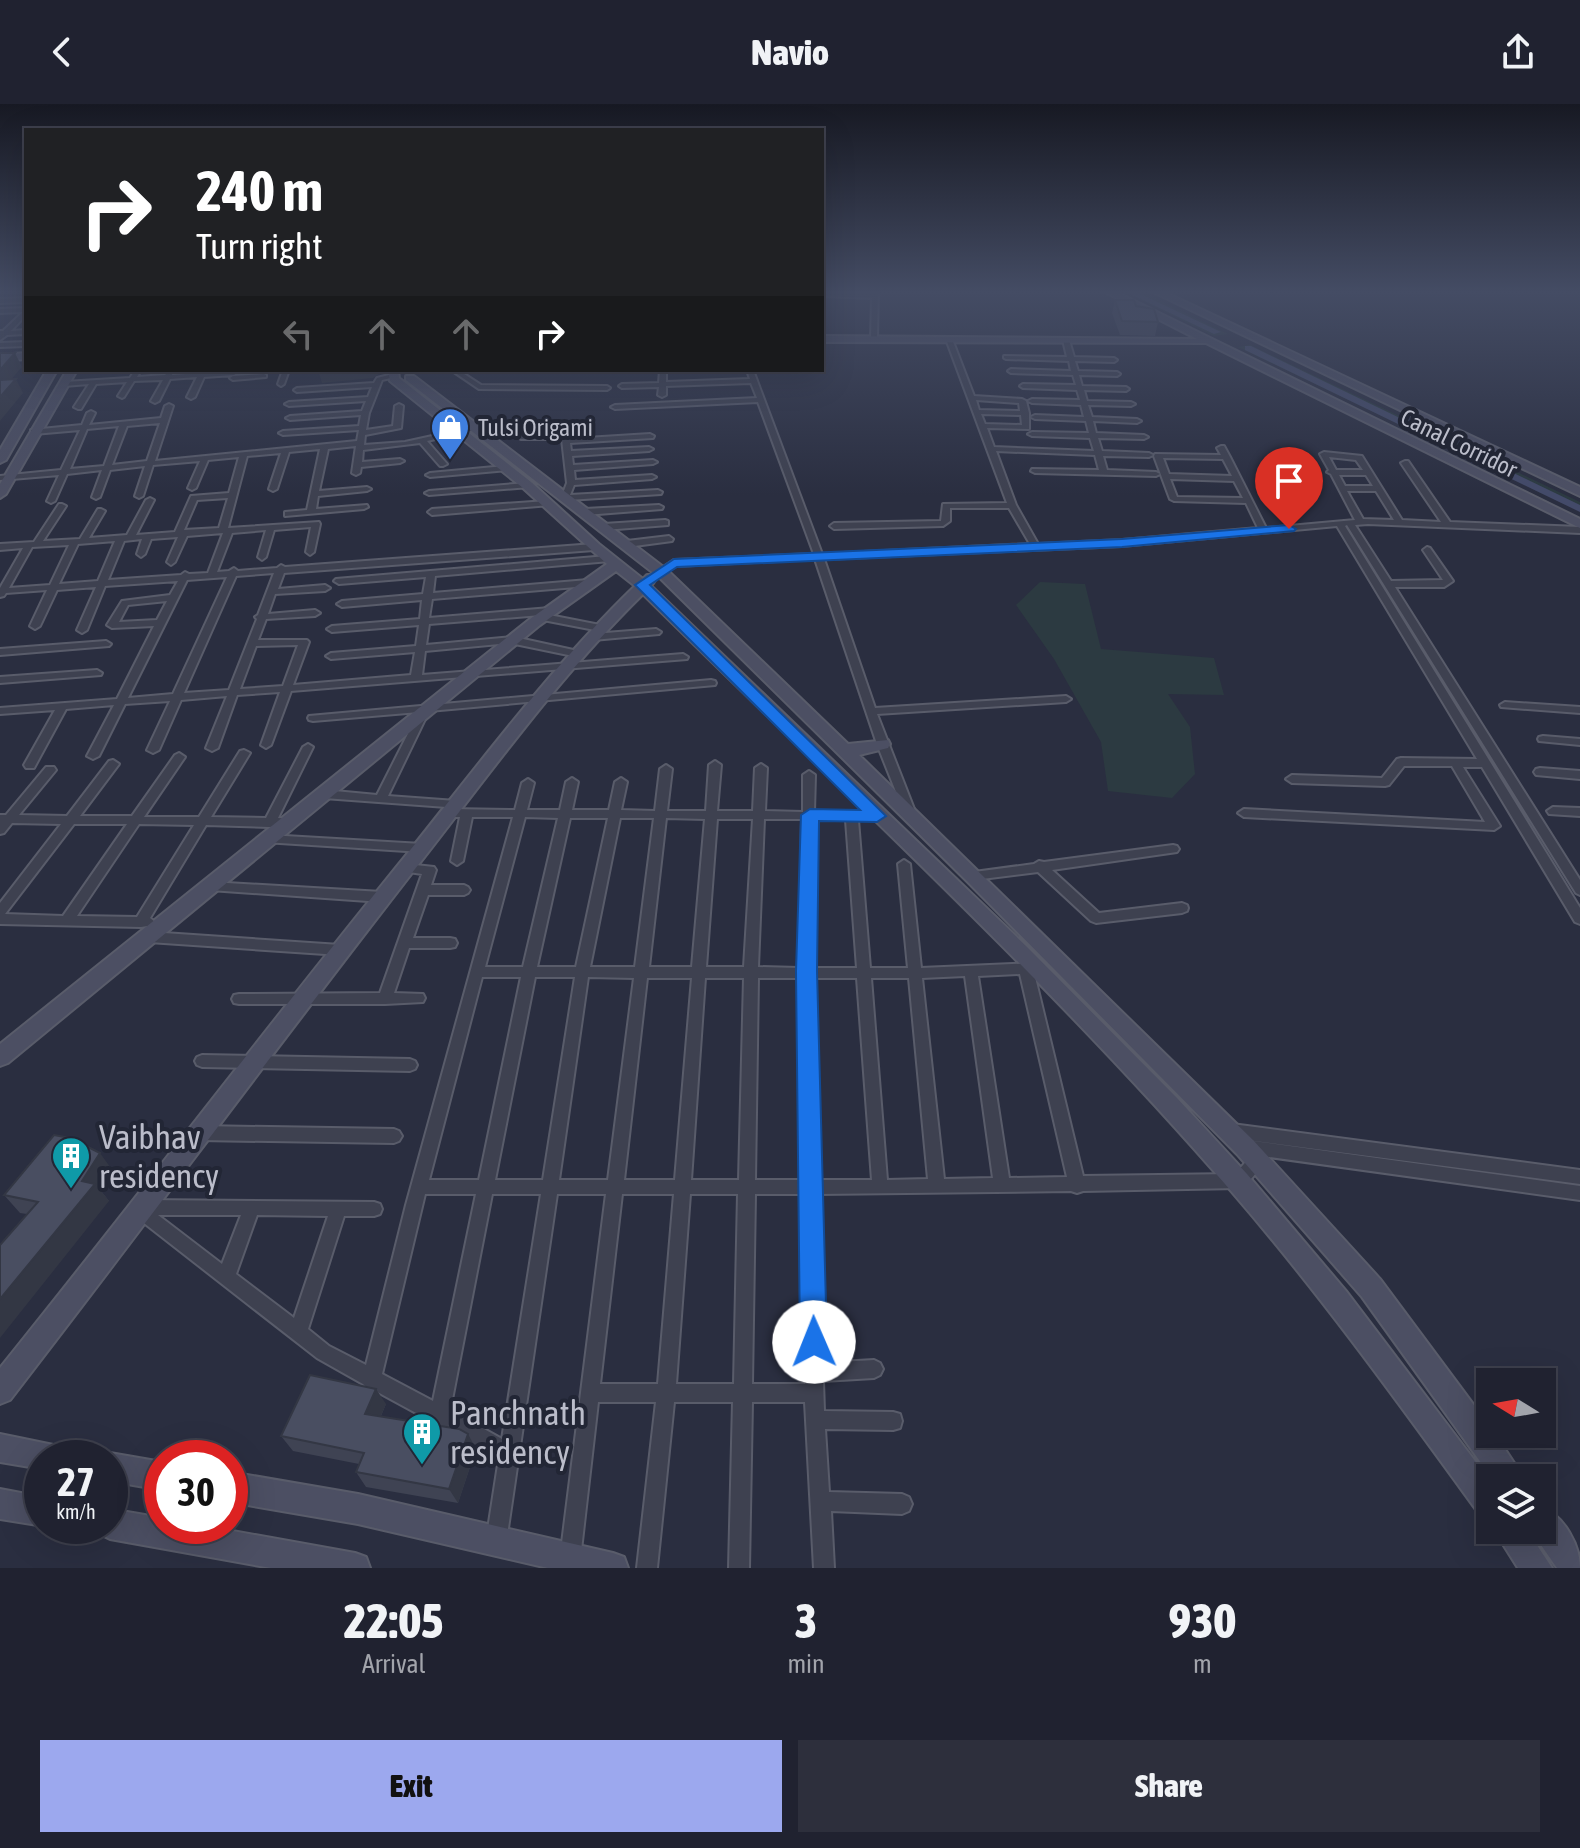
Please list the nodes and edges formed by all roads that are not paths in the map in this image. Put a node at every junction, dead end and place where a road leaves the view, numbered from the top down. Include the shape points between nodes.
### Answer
1 (957, 358) edge
2 (1050, 358) edge
3 (1240, 358) edge
4 (1296, 358) edge
5 (24, 359) edge
6 (1072, 359) junction
7 (1114, 360) dead end
8 (0, 361) edge
9 (1011, 371) dead end
10 (51, 372) edge
11 (71, 372) edge
12 (104, 372) edge
13 (137, 372) edge
14 (285, 372) edge
15 (457, 372) edge
16 (663, 372) edge
17 (673, 372) edge
18 (751, 372) edge
19 (202, 373) edge
20 (234, 373) edge
21 (1076, 373) junction
22 (169, 374) edge
23 (1117, 374) dead end
24 (392, 375) edge
25 (264, 376) dead end
26 (132, 380) junction
27 (754, 381) junction
28 (96, 382) junction
29 (64, 384) junction
30 (281, 384) dead end
31 (662, 385) junction
32 (672, 385) junction
33 (622, 386) dead end
34 (1023, 386) dead end
35 (1081, 387) junction
36 (607, 388) dead end
37 (1126, 389) dead end
38 (297, 390) dead end
39 (227, 391) dead end
40 (662, 395) dead end
41 (122, 396) dead end
42 (191, 397) dead end
43 (972, 398) junction
44 (371, 399) junction
45 (761, 400) junction
46 (155, 401) dead end
47 (1032, 401) dead end
48 (1085, 403) junction
49 (289, 404) dead end
50 (1131, 404) dead end
51 (169, 406) dead end
52 (399, 406) dead end
53 (78, 407) dead end
54 (615, 407) dead end
55 (129, 410) dead end
56 (977, 412) junction
57 (91, 413) dead end
58 (365, 413) junction
59 (1025, 413) junction
60 (1035, 417) dead end
61 (290, 418) dead end
62 (1090, 419) junction
63 (165, 420) junction
64 (1137, 421) dead end
65 (126, 424) junction
66 (982, 426) junction
67 (85, 428) junction
68 (478, 428) junction
69 (362, 430) junction
70 (34, 432) junction
71 (458, 432) junction
72 (283, 433) dead end
73 (1032, 434) dead end
74 (650, 436) dead end
75 (1094, 436) junction
76 (521, 437) dead end
77 (1144, 437) dead end
78 (422, 440) junction
79 (566, 441) junction
80 (361, 446) junction
81 (324, 447) junction
82 (1221, 448) dead end
83 (649, 449) dead end
84 (991, 449) junction
85 (286, 450) junction
86 (244, 453) junction
87 (567, 454) junction
88 (1099, 454) junction
89 (1149, 455) dead end
90 (206, 457) junction
91 (1226, 457) junction
92 (0, 460) edge
93 (400, 461) dead end
94 (653, 462) dead end
95 (151, 463) junction
96 (1405, 463) dead end
97 (443, 464) dead end
98 (109, 467) junction
99 (505, 468) junction
100 (569, 468) junction
101 (65, 471) junction
102 (1035, 471) dead end
103 (1331, 472) junction
104 (1104, 473) junction
105 (1368, 473) junction
106 (430, 475) dead end
107 (1160, 475) junction
108 (4, 477) edge
109 (652, 477) dead end
110 (1237, 479) junction
111 (527, 485) junction
112 (192, 488) dead end
113 (1341, 488) junction
114 (273, 489) dead end
115 (367, 489) dead end
116 (1378, 489) junction
117 (568, 492) junction
118 (658, 492) dead end
119 (1580, 492) edge
120 (429, 493) dead end
121 (0, 494) edge
122 (315, 494) junction
123 (233, 495) junction
124 (139, 496) dead end
125 (96, 497) dead end
126 (150, 500) dead end
127 (51, 501) dead end
128 (1249, 501) junction
129 (547, 503) junction
130 (1012, 505) junction
131 (62, 506) dead end
132 (364, 507) dead end
133 (659, 507) dead end
134 (101, 511) dead end
135 (311, 512) junction
136 (432, 512) dead end
137 (585, 512) junction
138 (288, 514) dead end
139 (1397, 519) junction
140 (1351, 521) junction
141 (665, 523) dead end
142 (1448, 525) junction
143 (834, 526) dead end
144 (271, 527) junction
145 (604, 527) junction
146 (1580, 527) edge
147 (226, 530) junction
148 (1264, 531) junction
149 (181, 533) junction
150 (148, 536) junction
151 (126, 537) junction
152 (669, 539) dead end
153 (79, 541) junction
154 (33, 544) junction
155 (627, 544) junction
156 (1035, 546) junction
157 (0, 547) edge
158 (1427, 550) dead end
159 (310, 552) dead end
160 (141, 554) dead end
161 (818, 554) junction
162 (262, 557) dead end
163 (605, 557) junction
164 (171, 562) dead end
165 (281, 568) junction
166 (234, 571) junction
167 (661, 572) junction
168 (212, 573) junction
169 (431, 573) junction
170 (185, 575) junction
171 (103, 581) junction
172 (339, 581) dead end
173 (588, 583) junction
174 (1387, 584) junction
175 (642, 585) junction
176 (52, 586) junction
177 (325, 588) dead end
178 (1, 592) edge
179 (271, 592) junction
180 (427, 597) junction
181 (172, 598) junction
182 (342, 604) dead end
183 (315, 613) dead end
184 (547, 614) junction
185 (260, 617) junction
186 (424, 622) junction
187 (160, 623) junction
188 (35, 626) dead end
189 (332, 629) dead end
190 (82, 630) dead end
191 (597, 632) junction
192 (656, 632) dead end
193 (513, 641) junction
194 (251, 643) junction
195 (106, 644) dead end
196 (420, 648) junction
197 (0, 652) edge
198 (331, 656) dead end
199 (683, 657) dead end
200 (574, 659) junction
201 (97, 673) dead end
202 (474, 673) junction
203 (416, 678) junction
204 (0, 680) edge
205 (711, 683) dead end
206 (288, 689) junction
207 (232, 693) junction
208 (542, 697) junction
209 (178, 698) junction
210 (1066, 699) dead end
211 (122, 700) junction
212 (1505, 705) dead end
213 (62, 706) junction
214 (5, 710) edge
215 (427, 710) junction
216 (1580, 710) edge
217 (871, 711) junction
218 (313, 718) dead end
219 (0, 725) edge
220 (1543, 739) dead end
221 (1580, 742) edge
222 (882, 744) junction
223 (266, 745) dead end
224 (308, 747) dead end
225 (212, 748) dead end
226 (843, 749) junction
227 (153, 750) dead end
228 (244, 753) dead end
229 (93, 756) dead end
230 (179, 757) dead end
231 (1455, 763) junction
232 (1482, 763) junction
233 (113, 764) dead end
234 (30, 765) dead end
235 (715, 765) dead end
236 (761, 768) dead end
237 (666, 769) dead end
238 (50, 770) dead end
239 (1540, 772) dead end
240 (809, 775) dead end
241 (1580, 775) edge
242 (1292, 779) dead end
243 (572, 782) dead end
244 (621, 782) dead end
245 (528, 783) dead end
246 (324, 794) junction
247 (381, 799) junction
248 (458, 810) junction
249 (1553, 811) dead end
250 (1580, 812) edge
251 (1244, 813) dead end
252 (519, 814) junction
253 (710, 814) junction
254 (565, 815) junction
255 (661, 815) junction
256 (761, 815) junction
257 (810, 815) junction
258 (615, 816) junction
259 (852, 816) junction
260 (877, 816) junction
261 (911, 816) junction
262 (4, 819) edge
263 (72, 821) junction
264 (136, 822) junction
265 (202, 823) junction
266 (275, 828) junction
267 (0, 830) edge
268 (926, 830) junction
269 (904, 842) junction
270 (422, 848) junction
271 (1173, 849) dead end
272 (457, 861) dead end
273 (904, 864) dead end
274 (1039, 865) junction
275 (406, 868) junction
276 (974, 876) junction
277 (210, 886) junction
278 (423, 890) junction
279 (464, 890) dead end
280 (1580, 890) edge
281 (382, 897) junction
282 (1182, 908) dead end
283 (0, 912) edge
284 (0, 919) edge
285 (1580, 919) edge
286 (67, 920) junction
287 (145, 930) junction
288 (405, 943) junction
289 (450, 943) dead end
290 (340, 950) junction
291 (1032, 968) junction
292 (641, 971) junction
293 (698, 971) junction
294 (751, 971) junction
295 (806, 971) junction
296 (971, 971) junction
297 (476, 972) junction
298 (529, 972) junction
299 (582, 973) junction
300 (864, 973) junction
301 (916, 973) junction
302 (418, 998) dead end
303 (239, 999) dead end
304 (385, 999) junction
305 (301, 1000) junction
306 (0, 1057) edge
307 (202, 1061) dead end
308 (251, 1063) junction
309 (410, 1065) dead end
310 (1228, 1131) junction
311 (199, 1133) junction
312 (394, 1136) dead end
313 (1250, 1154) junction
314 (1580, 1177) edge
315 (1239, 1181) junction
316 (1002, 1185) junction
317 (486, 1186) junction
318 (550, 1186) junction
319 (937, 1186) junction
320 (1077, 1186) junction
321 (419, 1187) junction
322 (747, 1187) junction
323 (811, 1187) junction
324 (880, 1187) junction
325 (613, 1188) junction
326 (680, 1188) junction
327 (1580, 1193) edge
328 (252, 1207) junction
329 (143, 1209) junction
330 (338, 1209) junction
331 (374, 1209) dead end
332 (226, 1277) junction
333 (298, 1332) junction
334 (874, 1369) dead end
335 (814, 1373) junction
336 (371, 1380) junction
337 (0, 1390) edge
338 (590, 1393) junction
339 (814, 1393) junction
340 (666, 1394) junction
341 (740, 1394) junction
342 (440, 1413) junction
343 (816, 1420) junction
344 (893, 1421) dead end
345 (0, 1448) edge
346 (24, 1452) edge
347 (508, 1452) junction
348 (1500, 1464) edge
349 (1476, 1486) edge
350 (248, 1490) edge
351 (820, 1501) junction
352 (0, 1504) edge
353 (902, 1504) dead end
354 (24, 1509) edge
355 (128, 1527) edge
356 (496, 1542) junction
357 (1556, 1542) edge
358 (1519, 1544) edge
359 (570, 1559) junction
360 (347, 1567) edge
361 (613, 1568) edge
362 (647, 1568) edge
363 (739, 1568) edge
364 (824, 1568) edge
365 (1537, 1568) edge
366 (1575, 1568) edge

1 - 43 street
2 - 6 street
3 - 146 street, Canal Corridor
4 - 119 street
5 - 8 street
6 - 7 street
6 - 21 street
9 - 21 street
10 - 92 street
11 - 29 street
12 - 28 street
13 - 26 street
14 - 30 street
15 - 36 street via 479,387
16 - 31 street
17 - 32 street
18 - 27 street
19 - 20 street
19 - 22 street
19 - 42 street
20 - 25 street
20 - 39 street
21 - 23 street
21 - 35 street
22 - 26 street
22 - 46 street
24 - 38 street
24 - 44 street
24 - 68 street via 405,374
24 - 71 street
26 - 28 street
26 - 41 street
27 - 32 street
27 - 45 street
28 - 29 street
28 - 53 street
29 - 70 street
31 - 32 street
31 - 33 street
31 - 40 street
34 - 35 street
35 - 37 street
35 - 48 street
43 - 56 street
43 - 59 street via 1019,399
44 - 49 street
44 - 58 street
45 - 54 street
45 - 161 street
47 - 48 street
48 - 50 street
48 - 62 street
51 - 63 street
52 - 69 street via 396,429
55 - 65 street
56 - 59 street
56 - 66 street
57 - 67 street
58 - 61 street
58 - 69 street
59 - 66 street via 1026,427
60 - 62 street
62 - 64 street
62 - 75 street
63 - 65 street
63 - 95 street
65 - 67 street
65 - 98 street
66 - 84 street
67 - 70 street
67 - 101 street
68 - 71 street
68 - 117 street
69 - 72 street
69 - 80 street
70 - 108 street
71 - 78 street
71 - 99 street
73 - 75 street
74 - 79 street
75 - 77 street
75 - 88 street
76 - 79 street
78 - 80 street
78 - 97 street
79 - 87 street
80 - 81 street
80 - 93 street via 357,469
81 - 85 street
81 - 122 street
82 - 91 street
83 - 87 street
84 - 88 street
84 - 130 street
85 - 86 street
85 - 114 street
86 - 90 street
86 - 123 street
87 - 100 street
88 - 89 street
88 - 104 street
90 - 95 street
90 - 112 street
91 - 107 street via 1158,456
91 - 110 street
94 - 100 street
95 - 98 street
95 - 124 street
96 - 142 street
98 - 101 street
98 - 125 street
99 - 106 street
99 - 111 street
100 - 117 street
101 - 108 street
101 - 127 street
102 - 104 street
103 - 105 street
103 - 105 street via 1322,456 1327,453 1355,456
103 - 113 street
104 - 107 street
105 - 116 street
107 - 110 street
107 - 128 street via 1174,499
108 - 121 street
109 - 117 street
110 - 128 street
111 - 120 street
111 - 129 street
113 - 116 street
113 - 140 street
115 - 122 street
116 - 139 street
117 - 118 street
117 - 137 street
122 - 135 street
123 - 147 street
123 - 149 street via 194,498
126 - 151 street
128 - 148 street
129 - 136 street
129 - 163 street
130 - 143 street via 946,506 943,523
130 - 156 street
131 - 154 street
132 - 135 street
133 - 137 street
134 - 153 street
135 - 138 street
137 - 145 street
139 - 140 street
139 - 142 street
140 - 148 street
140 - 174 street
140 - 232 street
141 - 145 street
142 - 146 street
144 - 147 street
144 - 159 street via 317,525
144 - 162 street
145 - 155 street
147 - 149 street
147 - 168 street
148 - 156 street
149 - 150 street
149 - 164 street
150 - 151 street
150 - 160 street
151 - 153 street
151 - 171 street
152 - 155 street
153 - 154 street
153 - 176 street
154 - 157 street
154 - 178 street
155 - 167 street
156 - 161 street
158 - 174 street via 1448,581
161 - 167 street via 674,563
161 - 217 street
163 - 165 street
163 - 169 street
163 - 173 street
163 - 175 street
165 - 166 street
165 - 179 street
166 - 168 street
166 - 209 street
167 - 175 street
167 - 226 street
168 - 170 street
169 - 172 street
169 - 180 street
170 - 171 street
170 - 181 street
171 - 176 street
171 - 190 street
173 - 180 street
173 - 184 street
174 - 280 street
175 - 191 street
175 - 260 street
176 - 178 street
176 - 188 street
177 - 179 street
179 - 185 street
180 - 182 street
180 - 186 street
181 - 187 street
181 - 187 street via 124,603 112,625
183 - 185 street
184 - 186 street
184 - 191 street
184 - 193 street
185 - 194 street
186 - 189 street
186 - 196 street
187 - 211 street
191 - 192 street
191 - 200 street
193 - 196 street
193 - 200 street
193 - 202 street
194 - 206 street via 303,641
194 - 207 street
195 - 197 street
196 - 198 street
196 - 203 street
199 - 200 street
200 - 202 street
200 - 208 street
201 - 204 street
202 - 203 street
202 - 215 street
203 - 206 street
205 - 208 street
206 - 207 street
206 - 223 street
207 - 209 street
207 - 225 street
208 - 215 street
208 - 248 street
209 - 211 street
209 - 227 street
210 - 217 street
211 - 213 street
211 - 229 street
212 - 216 street
213 - 214 street
213 - 234 street
214 - 219 street
215 - 218 street
215 - 246 street
215 - 247 street
217 - 222 street
220 - 221 street
222 - 226 street
222 - 261 street
224 - 266 street
226 - 261 street
228 - 265 street
230 - 264 street
231 - 232 street
231 - 242 street via 1401,762 1385,782
231 - 251 street via 1494,826
232 - 285 street
233 - 263 street
235 - 253 street
236 - 256 street
237 - 255 street
238 - 262 street
239 - 241 street
240 - 257 street
243 - 254 street
244 - 258 street
245 - 252 street
246 - 247 street
246 - 266 street
247 - 248 street
248 - 252 street
248 - 270 street
248 - 272 street
249 - 250 street
252 - 254 street
252 - 297 street
253 - 255 street
253 - 256 street
253 - 293 street
254 - 258 street
254 - 298 street
255 - 258 street
255 - 292 street
256 - 257 street
256 - 294 street
257 - 259 street
257 - 295 street
258 - 299 street
259 - 260 street
259 - 300 street
260 - 269 street
261 - 268 street
262 - 263 street
262 - 267 street
263 - 264 street
263 - 283 street
264 - 265 street
264 - 286 street
265 - 266 street
265 - 287 street
266 - 270 street
266 - 277 street
268 - 269 street
268 - 276 street
269 - 291 street
270 - 275 street
271 - 274 street
273 - 301 street
274 - 276 street
274 - 282 street via 1093,917
275 - 278 street via 429,868
275 - 281 street
276 - 310 street
277 - 281 street
277 - 287 street via 165,923
278 - 279 street
278 - 288 street
281 - 290 street
284 - 286 street
286 - 287 street
287 - 290 street
287 - 306 street
288 - 289 street
288 - 304 street
290 - 305 street
291 - 296 street
291 - 315 street
291 - 320 street
292 - 293 street
292 - 299 street
292 - 325 street
293 - 294 street
293 - 326 street
294 - 295 street
294 - 322 street
295 - 300 street
295 - 323 street
296 - 301 street
296 - 316 street
297 - 298 street
297 - 321 street
298 - 299 street
298 - 317 street
299 - 318 street
300 - 301 street
300 - 324 street
301 - 319 street
302 - 304 street
303 - 305 street
304 - 305 street
305 - 308 street
307 - 308 street
308 - 309 street
308 - 311 street
310 - 313 street
310 - 314 street
311 - 312 street
311 - 329 street
313 - 315 street
313 - 327 street
313 - 348 street via 1371,1288
315 - 320 street
315 - 349 street via 1340,1302
316 - 319 street
316 - 320 street
317 - 318 street
317 - 321 street
317 - 342 street
318 - 325 street
318 - 347 street
319 - 324 street
321 - 336 street
322 - 323 street
322 - 326 street
322 - 341 street
323 - 324 street
323 - 335 street
325 - 326 street
325 - 338 street
326 - 340 street
328 - 329 street
328 - 330 street
328 - 332 street
329 - 332 street
329 - 337 street
330 - 331 street
330 - 333 street
332 - 333 street
333 - 336 street
334 - 335 street
335 - 339 street
336 - 342 street
338 - 340 street
338 - 359 street
339 - 341 street
339 - 343 street
340 - 341 street
340 - 362 street
341 - 363 street
342 - 347 street
343 - 344 street
343 - 351 street
345 - 346 street
347 - 356 street
350 - 356 street via 358,1509
351 - 353 street
351 - 364 street
352 - 354 street
355 - 360 street
356 - 359 street
357 - 366 street
358 - 365 street
359 - 361 street

